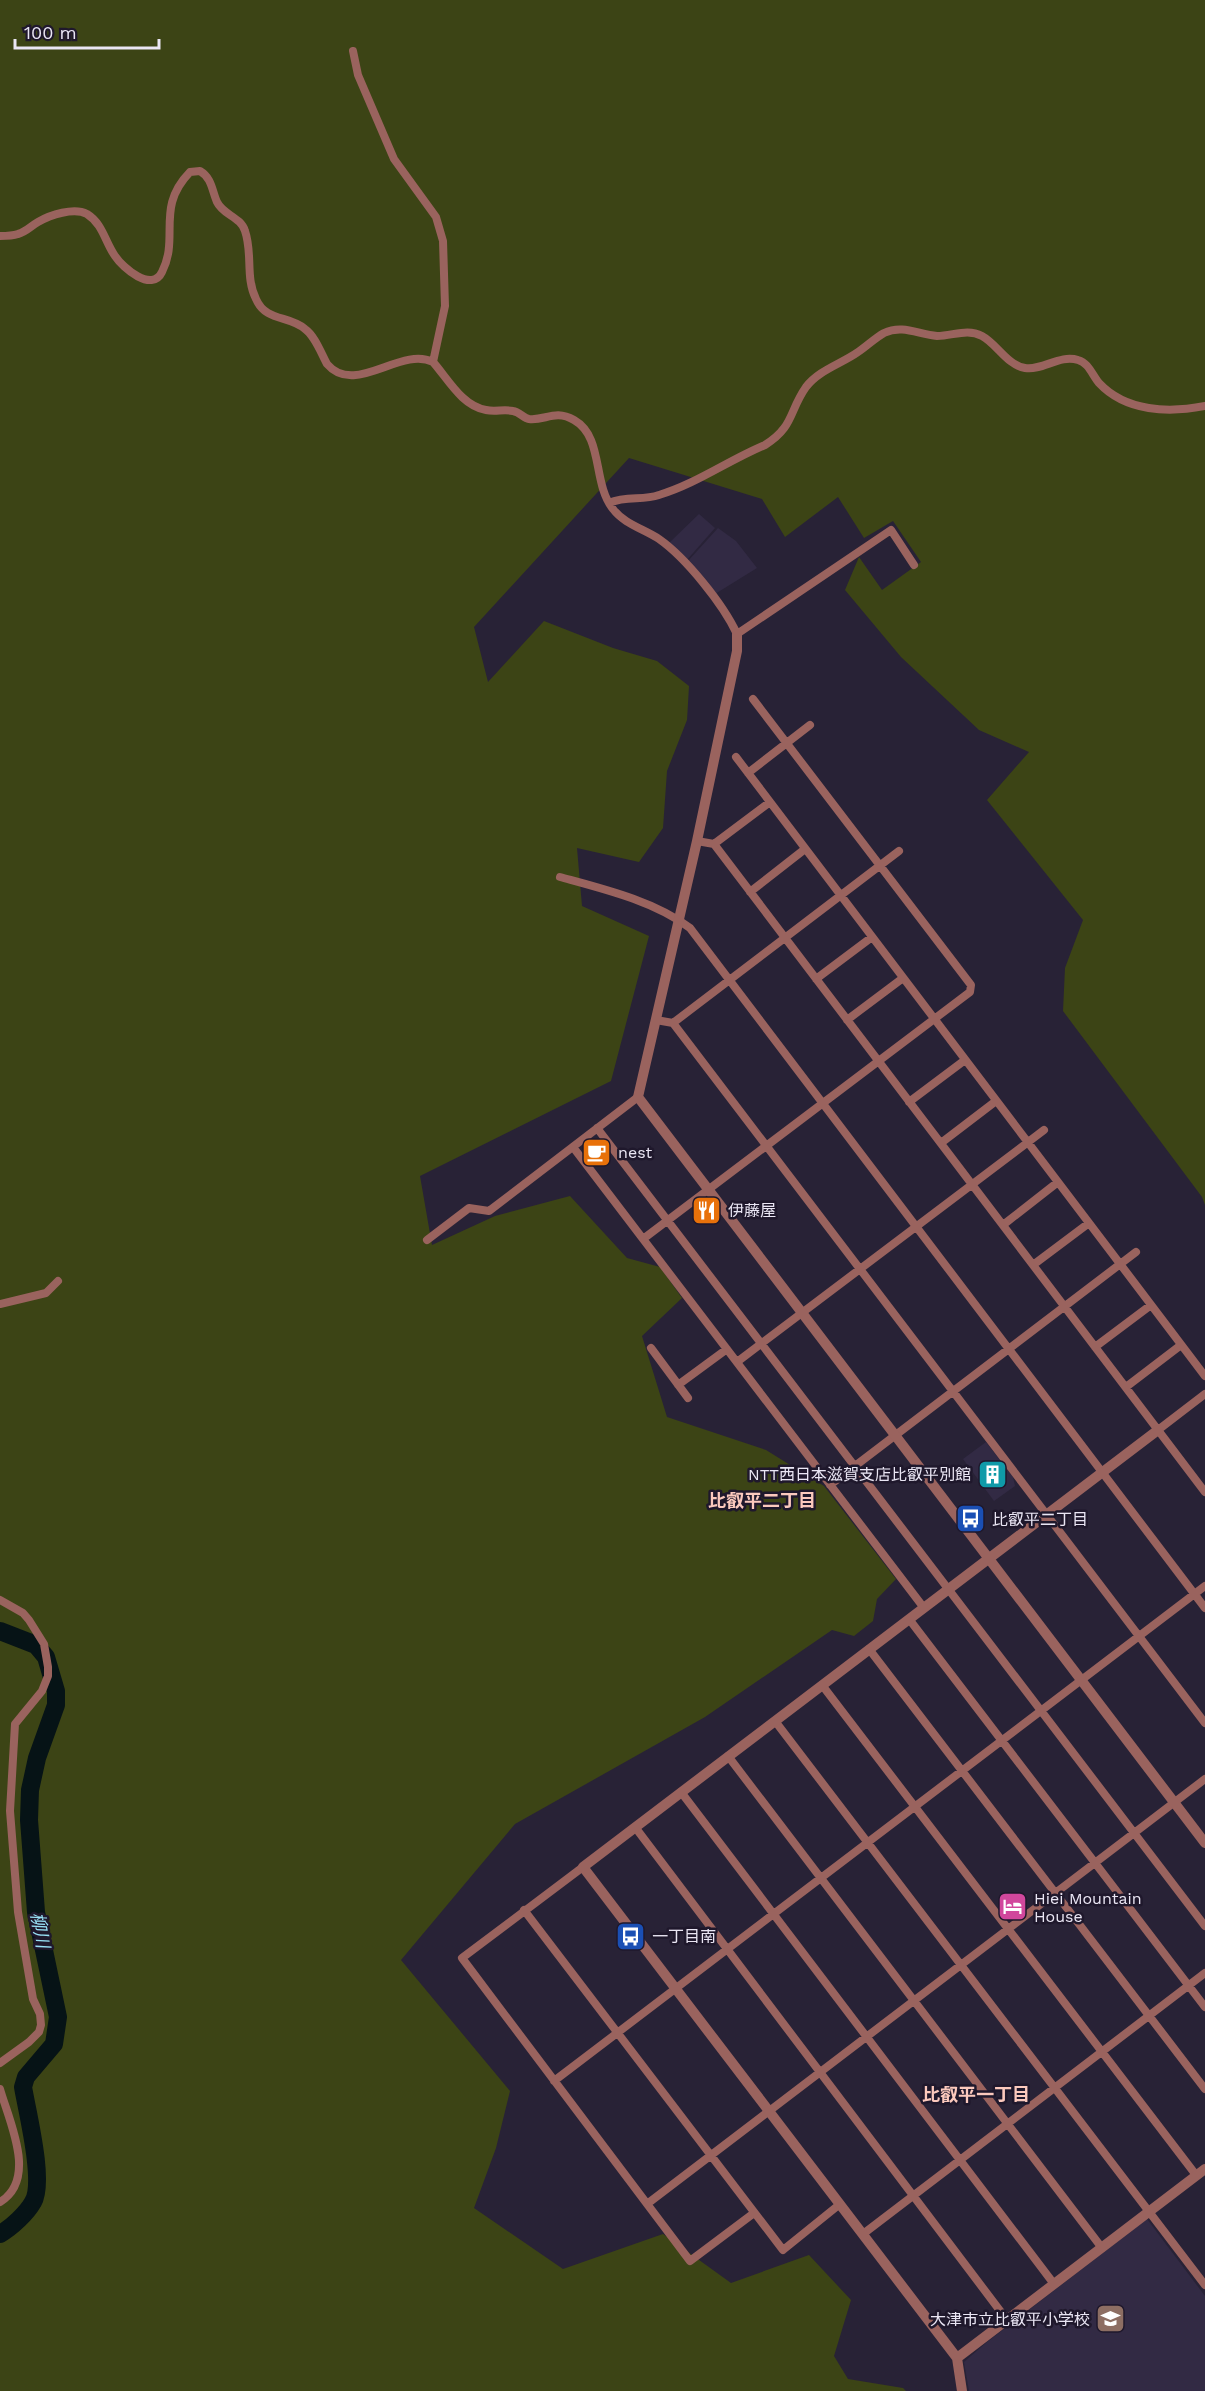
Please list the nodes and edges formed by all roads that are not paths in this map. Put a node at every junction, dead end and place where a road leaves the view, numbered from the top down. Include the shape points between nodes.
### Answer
1 (353, 51) dead end
2 (0, 236) edge
3 (433, 362) junction
4 (1205, 406) edge
5 (609, 503) junction
6 (914, 565) dead end
7 (736, 634) junction
8 (753, 699) dead end
9 (810, 725) dead end
10 (787, 743) junction
11 (736, 757) dead end
12 (748, 773) junction
13 (770, 802) junction
14 (697, 841) junction
15 (714, 844) junction
16 (805, 849) junction
17 (899, 851) dead end
18 (880, 866) junction
19 (560, 877) dead end
20 (750, 891) junction
21 (841, 896) junction
22 (679, 920) junction
23 (872, 937) junction
24 (785, 938) junction
25 (903, 978) junction
26 (816, 979) junction
27 (729, 981) junction
28 (934, 1019) junction
29 (656, 1020) junction
30 (847, 1020) junction
31 (673, 1023) junction
32 (965, 1060) junction
33 (879, 1061) junction
34 (638, 1097) junction
35 (996, 1101) junction
36 (909, 1102) junction
37 (822, 1104) junction
38 (597, 1128) junction
39 (1044, 1130) dead end
40 (1027, 1142) junction
41 (941, 1143) junction
42 (767, 1146) junction
43 (573, 1147) junction
44 (1058, 1182) junction
45 (972, 1184) junction
46 (709, 1190) junction
47 (668, 1221) junction
48 (1089, 1223) junction
49 (1003, 1225) junction
50 (916, 1227) junction
51 (643, 1239) junction
52 (427, 1240) dead end
53 (1136, 1252) dead end
54 (1120, 1264) junction
55 (1033, 1265) junction
56 (860, 1269) junction
57 (58, 1281) dead end
58 (0, 1304) edge
59 (1151, 1305) junction
60 (1065, 1306) junction
61 (802, 1313) junction
62 (761, 1344) junction
63 (1181, 1345) junction
64 (1095, 1347) junction
65 (651, 1348) dead end
66 (727, 1349) junction
67 (1008, 1349) junction
68 (737, 1362) junction
69 (1205, 1376) edge
70 (678, 1385) junction
71 (1126, 1387) junction
72 (953, 1391) junction
73 (1205, 1394) edge
74 (688, 1398) dead end
75 (1158, 1430) junction
76 (895, 1435) junction
77 (854, 1466) junction
78 (1102, 1473) junction
79 (830, 1485) junction
80 (1205, 1492) edge
81 (1047, 1515) junction
82 (989, 1558) junction
83 (1205, 1586) edge
84 (948, 1589) junction
85 (1194, 1594) junction
86 (0, 1600) edge
87 (924, 1608) junction
88 (1205, 1608) edge
89 (909, 1619) junction
90 (1139, 1636) junction
91 (869, 1649) junction
92 (1081, 1680) junction
93 (822, 1685) junction
94 (1041, 1711) junction
95 (775, 1721) junction
96 (1205, 1724) edge
97 (1002, 1740) junction
98 (728, 1756) junction
99 (962, 1771) junction
100 (1205, 1779) edge
101 (681, 1792) junction
102 (1174, 1803) junction
103 (915, 1806) junction
104 (634, 1827) junction
105 (1134, 1833) junction
106 (868, 1843) junction
107 (1205, 1843) edge
108 (1095, 1863) junction
109 (583, 1867) junction
110 (821, 1878) junction
111 (1056, 1893) junction
112 (525, 1910) junction
113 (773, 1914) junction
114 (1205, 1926) edge
115 (1008, 1929) junction
116 (727, 1950) junction
117 (961, 1965) junction
118 (1205, 1973) edge
119 (1189, 1986) junction
120 (676, 1989) junction
121 (914, 2001) junction
122 (1205, 2007) edge
123 (1149, 2016) junction
124 (618, 2033) junction
125 (866, 2037) junction
126 (1102, 2052) junction
127 (0, 2063) edge
128 (820, 2072) junction
129 (1201, 2077) edge
130 (555, 2081) junction
131 (1055, 2088) junction
132 (0, 2089) edge
133 (1205, 2089) edge
134 (769, 2111) junction
135 (1008, 2124) junction
136 (710, 2155) junction
137 (960, 2160) junction
138 (1201, 2172) edge
139 (913, 2196) junction
140 (0, 2202) edge
141 (647, 2204) junction
142 (840, 2204) junction
143 (1149, 2211) junction
144 (754, 2213) junction
145 (863, 2234) junction
146 (1102, 2248) junction
147 (1054, 2284) junction
148 (1205, 2285) edge
149 (1007, 2320) junction
150 (957, 2358) junction
151 (962, 2391) edge

1 - 3 street via 358,75 389,150 436,217 443,242 446,306
2 - 3 street via 21,233 69,212 84,213 99,225 118,261 143,279 155,280 167,261 173,198 185,177 200,171 208,179 220,208 245,230 256,301 269,315 305,328 331,369 348,375 414,358
3 - 5 street via 477,408 510,410 531,419 563,415 585,428
4 - 5 street via 1156,411 1106,390 1085,363 1078,360 1022,368 974,332 941,336 898,329 812,380 777,438 657,496 621,498
5 - 7 street via 619,516 650,532 679,556 706,587
6 - 7 street via 891,530
7 - 14 street via 737,651
8 - 10 street
9 - 10 street
10 - 12 street
10 - 18 street
11 - 12 street
12 - 13 street
13 - 15 street
13 - 16 street
14 - 15 street
14 - 22 street
15 - 20 street
16 - 20 street
16 - 21 street
17 - 18 street
18 - 21 street
18 - 28 street via 971,985 970,992
19 - 22 street via 616,893
20 - 24 street
21 - 23 street
21 - 24 street
22 - 27 street via 690,928
22 - 29 street
23 - 25 street
23 - 26 street
24 - 26 street
24 - 27 street
25 - 28 street
25 - 30 street
26 - 30 street
27 - 31 street
27 - 37 street
28 - 32 street
28 - 33 street
29 - 31 street
29 - 34 street
30 - 33 street
31 - 42 street
32 - 35 street
32 - 36 street
33 - 36 street
33 - 37 street
34 - 38 street
34 - 46 street
35 - 40 street
35 - 41 street
36 - 41 street
37 - 42 street
37 - 50 street
38 - 43 street
38 - 47 street
39 - 40 street
40 - 44 street
40 - 45 street
41 - 45 street
42 - 46 street
42 - 56 street
43 - 51 street
43 - 52 street via 489,1211 469,1208
44 - 48 street
44 - 49 street
45 - 49 street
45 - 50 street
46 - 47 street
46 - 61 street
47 - 51 street
47 - 62 street
48 - 54 street
48 - 55 street
49 - 55 street
50 - 56 street
50 - 67 street
51 - 66 street
53 - 54 street
54 - 59 street
54 - 60 street
55 - 60 street
56 - 61 street
56 - 72 street
57 - 58 street via 46,1293
59 - 63 street
59 - 64 street
60 - 64 street
60 - 67 street
61 - 62 street
61 - 76 street
62 - 68 street
62 - 77 street
63 - 69 street
63 - 71 street
64 - 71 street
65 - 70 street
66 - 68 street
66 - 70 street
67 - 72 street
67 - 78 street
68 - 79 street
70 - 74 street
71 - 75 street
72 - 76 street
72 - 81 street
73 - 75 street
75 - 78 street
75 - 80 street
76 - 77 street
76 - 82 street
77 - 79 street
77 - 84 street
78 - 81 street
78 - 85 street
79 - 87 street
81 - 82 street
81 - 90 street
82 - 84 street
82 - 92 street
83 - 85 street
84 - 87 street
84 - 94 street
85 - 88 street
85 - 90 street
86 - 127 street via 22,1613 44,1644 48,1677 42,1691 15,1724 10,1811 18,1912 41,2025 29,2042
87 - 89 street
89 - 91 street
89 - 97 street
90 - 92 street
90 - 96 street
91 - 93 street
91 - 99 street
92 - 94 street
92 - 102 street
93 - 95 street
93 - 103 street
94 - 97 street
94 - 105 street
95 - 98 street
95 - 106 street
97 - 99 street
97 - 108 street
98 - 101 street
98 - 110 street
99 - 103 street
99 - 111 street
100 - 102 street
101 - 104 street
101 - 113 street
102 - 105 street
102 - 107 street
103 - 106 street
103 - 115 street
104 - 109 street
104 - 116 street
105 - 108 street
105 - 114 street
106 - 110 street
106 - 117 street
108 - 111 street
108 - 119 street
109 - 112 street
109 - 120 street
110 - 113 street
110 - 121 street
111 - 115 street
111 - 123 street
112 - 124 street
112 - 130 street via 462,1958
113 - 116 street
113 - 125 street
115 - 117 street
115 - 126 street
116 - 120 street
116 - 128 street
117 - 121 street
117 - 131 street
118 - 119 street
119 - 122 street
119 - 123 street
120 - 124 street
120 - 134 street
121 - 125 street
121 - 135 street
123 - 126 street
123 - 129 street
124 - 130 street
124 - 136 street
125 - 128 street
125 - 137 street
126 - 131 street
126 - 138 street
128 - 134 street
128 - 139 street
129 - 133 street
130 - 141 street
131 - 135 street
131 - 143 street
132 - 140 street via 20,2157 20,2170 15,2185
134 - 136 street
134 - 142 street
135 - 137 street
135 - 146 street
136 - 141 street
136 - 144 street
137 - 139 street
137 - 147 street
138 - 143 street
139 - 145 street
139 - 149 street
141 - 144 street via 690,2261
142 - 144 street via 783,2250
142 - 145 street
143 - 146 street
143 - 148 street
145 - 150 street
146 - 147 street
147 - 149 street
149 - 150 street
150 - 151 street

